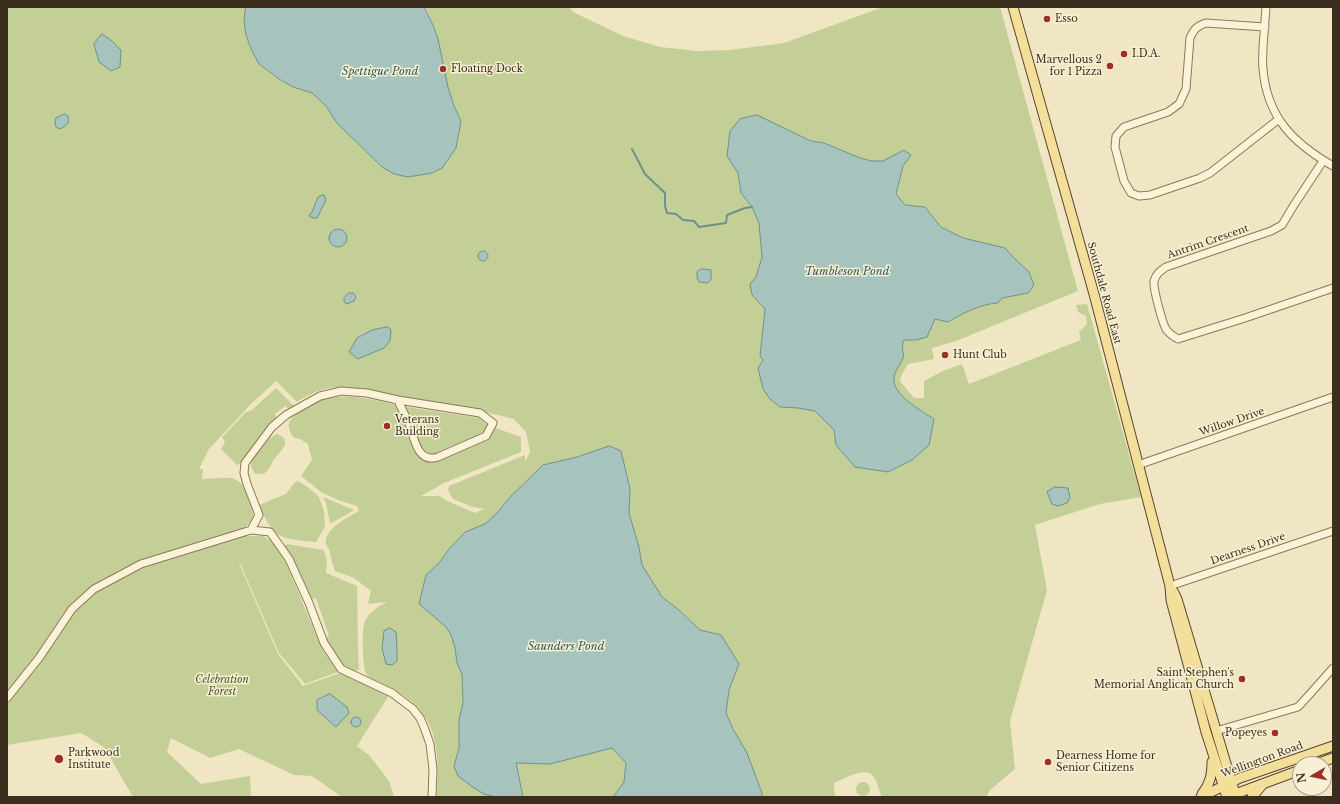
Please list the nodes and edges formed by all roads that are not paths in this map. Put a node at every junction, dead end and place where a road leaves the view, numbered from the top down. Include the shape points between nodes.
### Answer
1 (1013, 7) edge
2 (1266, 7) edge
3 (1265, 27) junction
4 (1279, 119) junction
5 (1323, 161) junction
6 (1333, 166) edge
7 (1333, 288) edge
8 (1333, 398) edge
9 (398, 400) junction
10 (1138, 465) junction
11 (251, 530) junction
12 (1333, 531) edge
13 (1170, 586) junction
14 (1333, 668) edge
15 (7, 698) edge
16 (1216, 731) junction
17 (1333, 746) edge
18 (1212, 750) junction
19 (1292, 773) edge
20 (1264, 783) junction
21 (1227, 784) junction
22 (1231, 796) edge
23 (432, 797) edge
24 (1200, 797) edge
25 (1252, 797) edge

1 - 10 main road, Southdale Road East via 1094,294
2 - 3 street
3 - 4 street via 1262,68 1267,92
3 - 4 street via 1206,23 1193,30 1190,38 1186,89 1179,104 1168,112 1124,127 1116,136 1115,147 1124,181 1131,193 1139,196 1150,195 1200,178
4 - 5 street via 1294,138
5 - 6 street
5 - 7 street, Antrim Crescent via 1282,225 1166,267 1157,273 1154,288 1166,328 1178,339
8 - 10 street, Willow Drive
9 - 9 street via 480,413 493,423 486,436 430,459 423,456 418,449
9 - 11 street via 367,393 341,391 320,396 286,415 272,427 245,463 244,474 259,515
10 - 13 main road, Southdale Road East
11 - 15 street via 142,564 94,589 72,609 39,658
11 - 23 street via 270,532 282,547 309,603 324,643 341,669 392,693 420,718 430,744 433,769
12 - 13 street, Dearness Drive
13 - 16 main road, Southdale Road East via 1178,599
13 - 18 main road, Southdale Road East via 1171,600
14 - 16 street via 1298,707
16 - 21 main road, Southdale Road East
17 - 21 main road, Wellington Road
18 - 21 main road, Southdale Road East
18 - 24 main road via 1211,779
19 - 20 main road
20 - 22 main road
20 - 25 main road
21 - 22 main road, Southdale Road East
21 - 24 main road, Wellington Road

